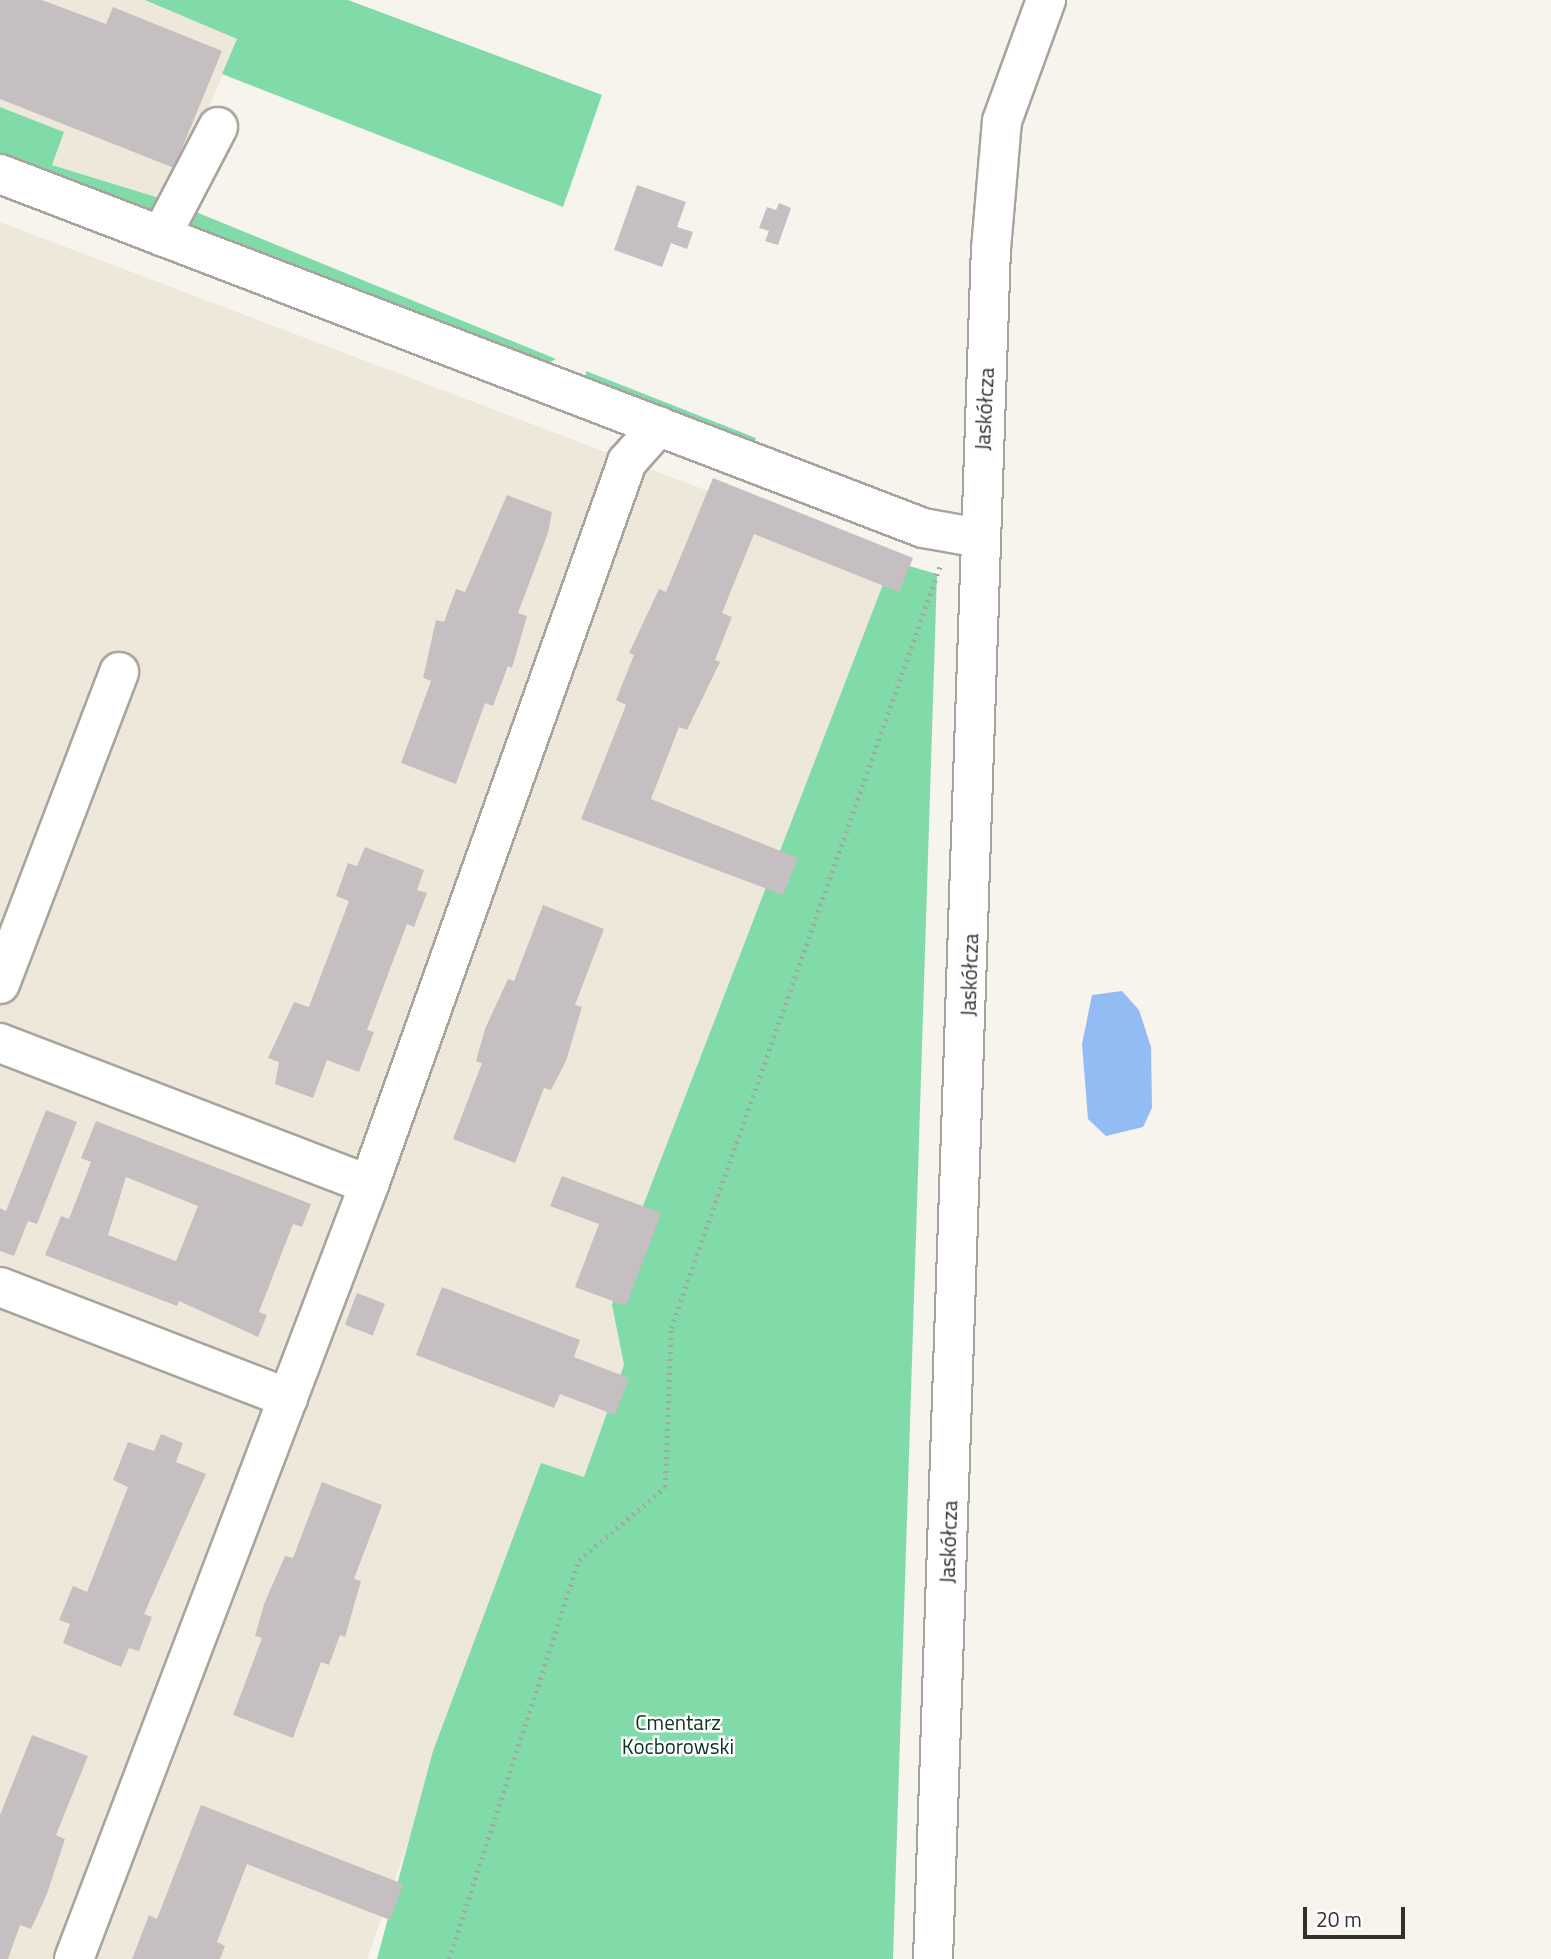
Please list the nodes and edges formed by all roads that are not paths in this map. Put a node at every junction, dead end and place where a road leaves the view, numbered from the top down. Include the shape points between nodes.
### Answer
1 (1046, 0) edge
2 (218, 127) dead end
3 (0, 174) edge
4 (161, 236) junction
5 (659, 426) junction
6 (965, 537) junction
7 (119, 672) dead end
8 (0, 984) edge
9 (0, 1043) edge
10 (369, 1185) junction
11 (0, 1287) edge
12 (288, 1398) junction
13 (74, 1959) edge
14 (933, 1959) edge

1 - 6 street, Jaskółcza via 1002,121
2 - 4 street
3 - 4 street
4 - 5 street
5 - 6 street
5 - 10 street via 627,462
6 - 14 street, Jaskółcza via 974,859
7 - 8 street
9 - 10 street
10 - 12 street
11 - 12 street
12 - 13 street

